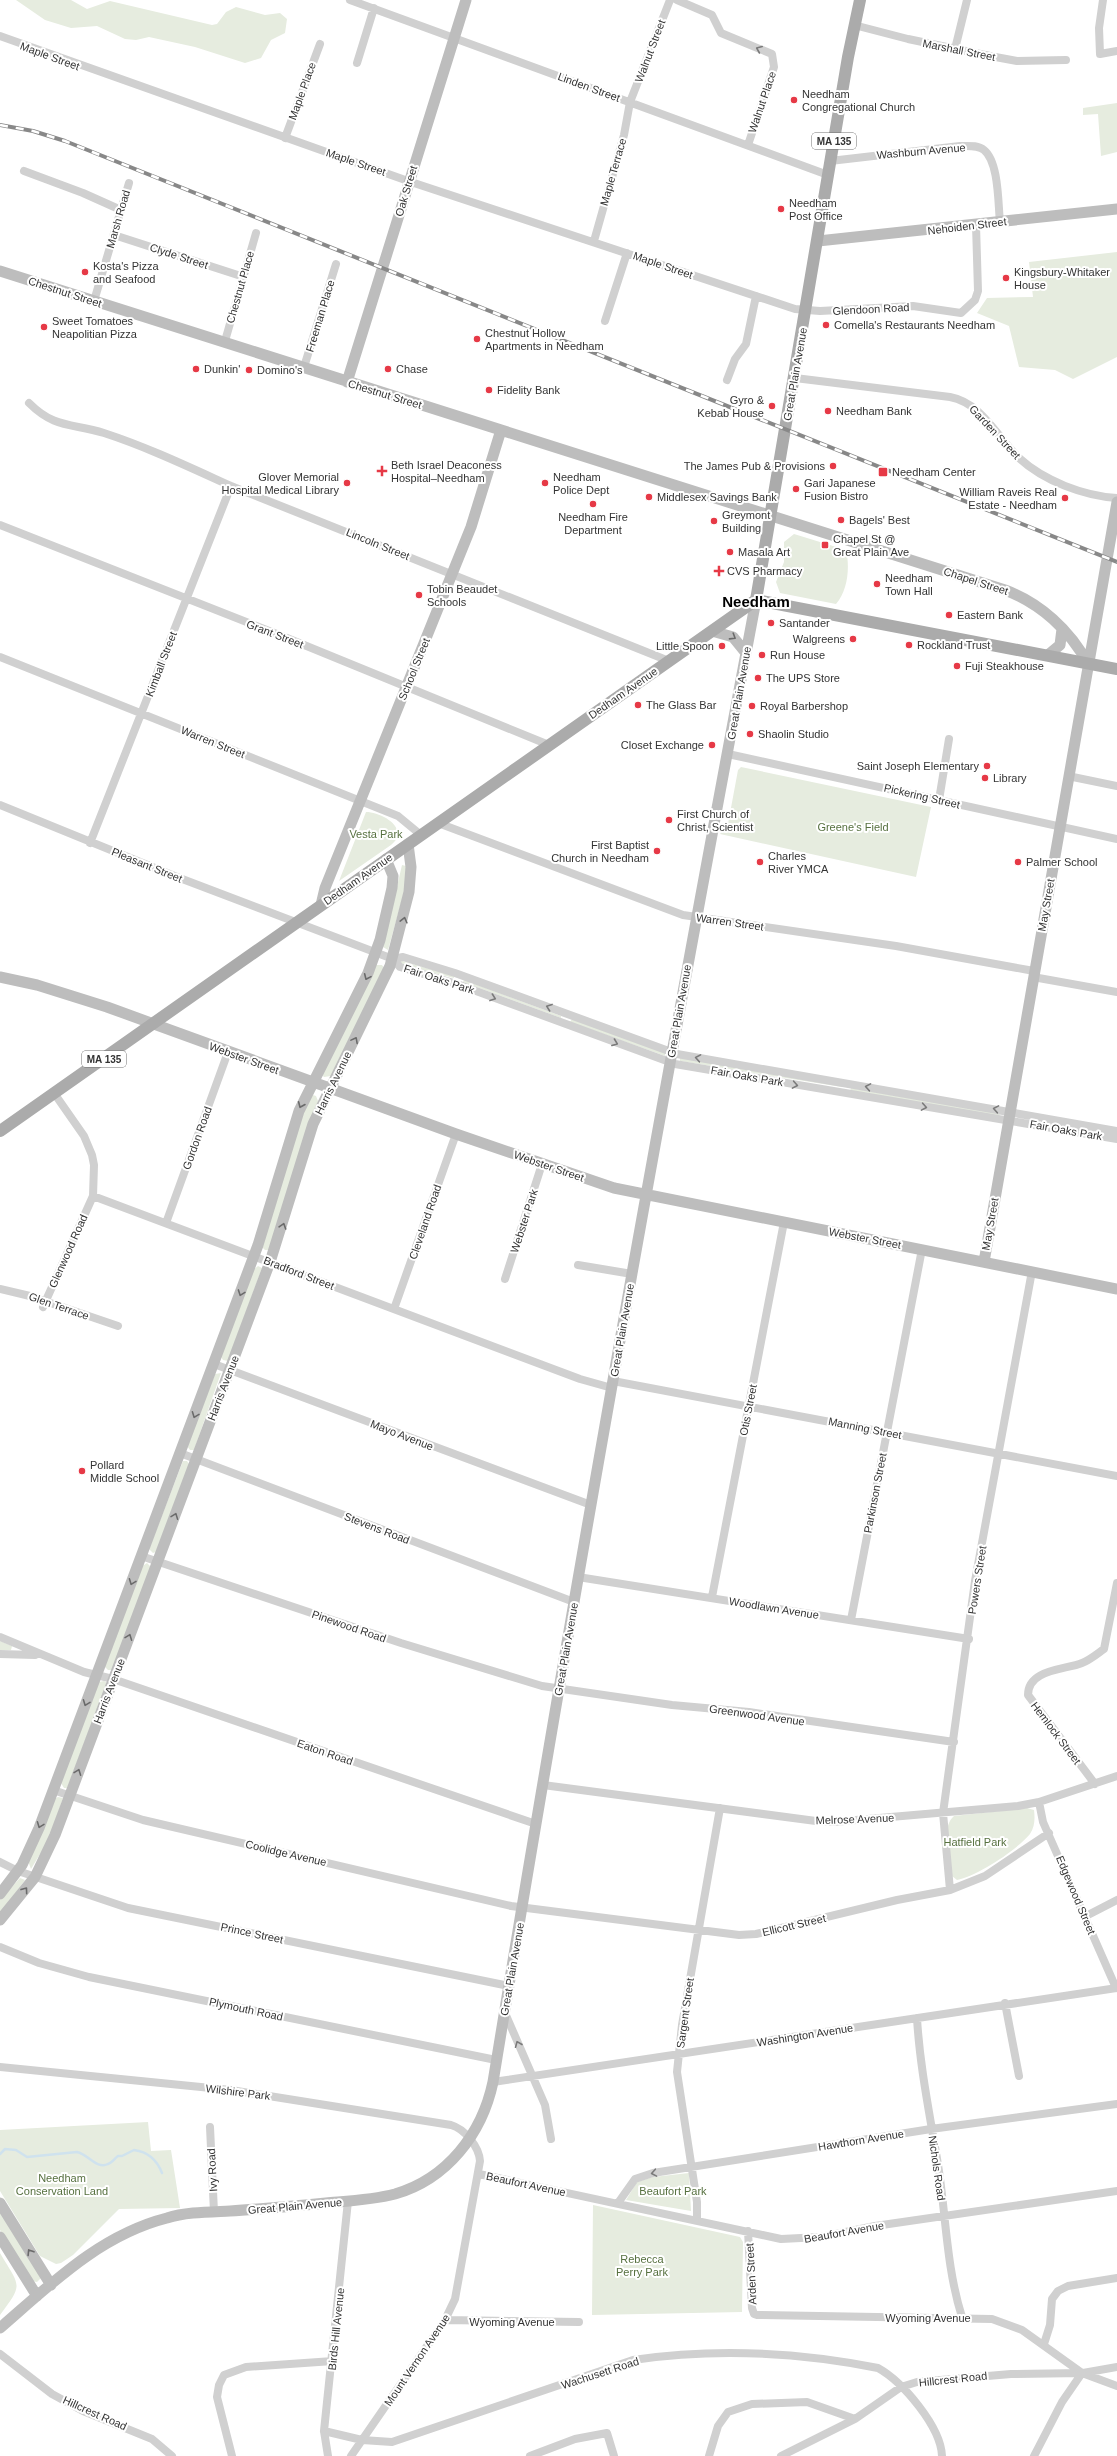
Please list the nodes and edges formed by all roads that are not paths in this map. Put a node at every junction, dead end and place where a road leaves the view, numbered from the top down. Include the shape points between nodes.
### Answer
1 (350, 0) edge
2 (466, 0) edge
3 (670, 0) edge
4 (677, 0) edge
5 (860, 0) edge
6 (967, 0) edge
7 (1103, 0) edge
8 (374, 8) junction
9 (854, 25) junction
10 (0, 36) edge
11 (455, 38) junction
12 (320, 44) dead end
13 (955, 49) junction
14 (1117, 51) edge
15 (1066, 60) dead end
16 (357, 63) dead end
17 (630, 102) junction
18 (285, 138) junction
19 (748, 145) junction
20 (830, 161) junction
21 (24, 171) dead end
22 (828, 175) junction
23 (408, 181) junction
24 (129, 183) dead end
25 (1117, 209) edge
26 (121, 210) junction
27 (1000, 222) junction
28 (976, 225) junction
29 (256, 233) dead end
30 (114, 235) junction
31 (594, 241) junction
32 (818, 241) junction
33 (627, 253) junction
34 (336, 264) dead end
35 (0, 271) edge
36 (244, 278) junction
37 (756, 296) junction
38 (94, 301) junction
39 (806, 311) junction
40 (605, 321) dead end
41 (224, 341) junction
42 (304, 368) junction
43 (795, 378) junction
44 (726, 380) dead end
45 (347, 382) junction
46 (29, 403) dead end
47 (501, 430) junction
48 (231, 486) junction
49 (1117, 498) edge
50 (1117, 502) edge
51 (771, 515) junction
52 (0, 525) edge
53 (452, 574) junction
54 (186, 600) junction
55 (756, 600) junction
56 (1062, 629) junction
57 (712, 631) junction
58 (746, 653) junction
59 (1048, 655) junction
60 (0, 657) edge
61 (669, 661) junction
62 (1088, 664) junction
63 (1117, 669) edge
64 (407, 688) junction
65 (142, 713) junction
66 (950, 739) dead end
67 (549, 745) junction
68 (728, 754) junction
69 (1068, 776) junction
70 (1117, 786) edge
71 (939, 800) junction
72 (361, 802) junction
73 (0, 805) edge
74 (438, 823) junction
75 (1060, 826) junction
76 (421, 835) junction
77 (1117, 839) edge
78 (90, 842) junction
79 (408, 844) junction
80 (386, 859) junction
81 (321, 905) junction
82 (696, 917) junction
83 (296, 923) junction
84 (376, 954) junction
85 (392, 959) junction
86 (1034, 974) junction
87 (460, 975) junction
88 (0, 977) edge
89 (457, 984) junction
90 (1117, 992) edge
91 (568, 1014) junction
92 (153, 1024) junction
93 (564, 1024) junction
94 (228, 1052) junction
95 (670, 1057) junction
96 (312, 1083) junction
97 (847, 1083) junction
98 (329, 1088) junction
99 (54, 1093) junction
100 (845, 1094) junction
101 (1009, 1116) junction
102 (0, 1131) edge
103 (1117, 1131) edge
104 (456, 1134) junction
105 (1117, 1139) edge
106 (542, 1164) junction
107 (646, 1195) junction
108 (93, 1196) junction
109 (784, 1222) junction
110 (166, 1223) junction
111 (922, 1249) junction
112 (254, 1256) junction
113 (270, 1262) junction
114 (984, 1262) junction
115 (578, 1265) dead end
116 (1032, 1271) junction
117 (632, 1274) junction
118 (505, 1279) dead end
119 (0, 1289) edge
120 (1117, 1289) edge
121 (44, 1304) junction
122 (394, 1309) junction
123 (118, 1326) dead end
124 (214, 1364) junction
125 (230, 1370) junction
126 (612, 1384) junction
127 (748, 1406) junction
128 (887, 1432) junction
129 (180, 1453) junction
130 (1000, 1454) junction
131 (196, 1459) junction
132 (1117, 1476) edge
133 (591, 1505) junction
134 (141, 1556) junction
135 (158, 1561) junction
136 (578, 1577) junction
137 (1117, 1584) edge
138 (712, 1597) junction
139 (574, 1602) junction
140 (851, 1620) junction
141 (0, 1637) edge
142 (969, 1639) junction
143 (0, 1654) edge
144 (38, 1655) junction
145 (97, 1675) junction
146 (113, 1679) junction
147 (559, 1689) junction
148 (954, 1742) junction
149 (1117, 1776) edge
150 (1095, 1784) junction
151 (543, 1785) junction
152 (53, 1790) junction
153 (70, 1795) junction
154 (1039, 1802) junction
155 (720, 1808) junction
156 (943, 1813) junction
157 (536, 1824) junction
158 (1049, 1833) junction
159 (0, 1862) edge
160 (18, 1871) junction
161 (35, 1877) junction
162 (950, 1890) junction
163 (0, 1894) edge
164 (1117, 1900) edge
165 (522, 1908) junction
166 (1086, 1916) junction
167 (0, 1920) edge
168 (699, 1930) junction
169 (0, 1946) edge
170 (509, 1986) junction
171 (1116, 1988) edge
172 (1005, 2003) junction
173 (504, 2012) junction
174 (917, 2018) junction
175 (679, 2055) junction
176 (496, 2060) junction
177 (0, 2067) edge
178 (531, 2075) junction
179 (1019, 2076) dead end
180 (493, 2082) junction
181 (1117, 2104) edge
182 (210, 2128) dead end
183 (931, 2129) junction
184 (551, 2139) dead end
185 (470, 2140) junction
186 (692, 2168) junction
187 (479, 2174) junction
188 (1117, 2190) edge
189 (348, 2201) junction
190 (0, 2203) edge
191 (618, 2203) junction
192 (214, 2212) junction
193 (944, 2217) junction
194 (697, 2220) junction
195 (748, 2231) junction
196 (0, 2237) edge
197 (1117, 2278) edge
198 (51, 2285) junction
199 (37, 2296) junction
200 (757, 2315) joint
201 (962, 2317) junction
202 (445, 2320) junction
203 (579, 2322) dead end
204 (0, 2328) edge
205 (1044, 2344) junction
206 (0, 2354) edge
207 (333, 2361) junction
208 (1117, 2367) edge
209 (1082, 2373) junction
210 (1117, 2386) edge
211 (901, 2387) junction
212 (855, 2419) junction
213 (324, 2431) junction
214 (362, 2440) junction
215 (172, 2456) edge
216 (232, 2456) edge
217 (328, 2456) edge
218 (351, 2456) edge
219 (530, 2456) edge
220 (614, 2456) edge
221 (709, 2456) edge
222 (781, 2456) edge
223 (942, 2456) edge
224 (1034, 2456) edge

1 - 8 street, Linden Street
2 - 11 street, Oak Street
3 - 17 street, Walnut Street
19 -> 4 street, Walnut Place via 774,67 772,54 721,33 712,15
5 - 9 main road, Great Plain Avenue / MA 135
6 - 13 street
7 - 14 street via 1099,28 1100,54
8 - 11 street, Linden Street
8 - 16 street
9 - 13 street, Marshall Street
9 - 20 main road, Great Plain Avenue / MA 135
10 - 18 street, Maple Street
11 - 17 street, Linden Street
11 - 23 street, Oak Street
12 - 18 street, Maple Place
13 - 15 street, Marshall Street via 1017,61
17 - 19 street, Linden Street
17 - 31 street, Maple Terrace via 624,134
18 - 23 street, Maple Street
19 - 22 street, Linden Street
20 - 22 main road, Great Plain Avenue / MA 135
20 - 27 street, Washburn Avenue via 976,146 990,157 995,175
21 - 26 street
22 - 32 main road, Great Plain Avenue / MA 135
23 - 31 street, Maple Street
23 - 45 street, Oak Street
24 - 26 street, Marsh Road
25 - 27 street, Nehoiden Street
26 - 30 street, Marsh Road
27 - 28 street, Nehoiden Street
28 - 32 street, Nehoiden Street
28 - 39 street, Glendoon Road via 978,291 969,307 961,313 913,306
29 - 36 street, Chestnut Place
30 - 36 street, Clyde Street
30 - 38 street, Marsh Road
31 - 33 street, Maple Street
32 - 39 main road, Great Plain Avenue / MA 135
33 - 37 street, Maple Street
33 - 40 street
34 - 42 street, Freeman Place
35 - 38 street, Chestnut Street
36 - 41 street, Chestnut Place
37 - 39 street, Maple Street
37 - 44 street via 746,344 733,362
38 - 41 street, Chestnut Street
39 - 43 main road, Great Plain Avenue / MA 135
41 - 42 street, Chestnut Street
42 - 45 street, Chestnut Street
43 - 49 street, Garden Street via 965,401 974,407 1018,457 1036,470 1085,493
43 - 51 main road, Great Plain Avenue / MA 135
45 - 47 street, Chestnut Street
46 - 48 street, Lincoln Street via 42,416 54,422 86,429 157,453
47 - 51 street, Chestnut Street
47 - 53 street, School Street via 477,511
48 - 53 street, Lincoln Street
48 - 54 street, Kimball Street
50 - 62 street, May Street
51 - 55 main road, Great Plain Avenue
51 - 56 street, Chapel Street via 1013,593 1035,604
52 - 54 street, Grant Street
53 - 61 street, Lincoln Street
53 - 64 street, School Street
54 - 64 street, Grant Street via 287,638
54 - 65 street, Kimball Street
55 - 57 main road, Dedham Avenue / MA 135
55 - 58 street, Great Plain Avenue
55 - 59 main road
56 - 59 street via 1059,647
56 - 62 street, Chapel Street via 1076,644
57 -> 58 street via 736,638
57 - 61 main road, Dedham Avenue / MA 135
58 - 68 street, Great Plain Avenue
59 - 62 main road
60 - 65 street, Warren Street
61 - 67 main road, Dedham Avenue / MA 135
62 - 63 main road
62 - 69 street, May Street
64 - 67 street, Grant Street
64 - 72 street, School Street
65 - 72 street, Warren Street
65 - 78 street, Kimball Street
66 - 71 street
67 - 74 main road, Dedham Avenue / MA 135
68 - 71 street, Pickering Street
68 - 82 street, Great Plain Avenue
69 - 70 street
69 - 75 street, May Street
71 - 75 street, Pickering Street
72 - 76 street, Warren Street via 400,817
72 - 81 street, School Street via 325,888
73 - 78 street, Pleasant Street
74 - 76 main road, Dedham Avenue / MA 135
74 - 82 street, Warren Street via 677,913
75 - 77 street, Pickering Street
75 - 86 street, May Street
76 - 79 main road, Dedham Avenue / MA 135
78 - 83 street, Pleasant Street
79 - 80 main road, Dedham Avenue / MA 135
85 -> 79 street, Harris Avenue via 410,886
80 - 81 main road, Dedham Avenue / MA 135
80 - 84 street, Harris Avenue via 393,876 393,884
81 - 83 main road, Dedham Avenue / MA 135
82 - 86 street, Warren Street via 896,946
82 - 95 street, Great Plain Avenue
83 - 84 street, Fair Oaks Park
83 - 92 main road, Dedham Avenue / MA 135
84 - 85 street, Fair Oaks Park
84 -> 96 street, Harris Avenue via 362,988
85 - 87 street, Fair Oaks Park via 403,957
85 - 89 street, Fair Oaks Park via 400,966
98 -> 85 street, Harris Avenue via 378,995
86 - 90 street, Warren Street
86 - 101 street, May Street
87 - 89 street
91 -> 87 street, Fair Oaks Park
88 - 92 street, Webster Street via 37,985
89 -> 93 street, Fair Oaks Park
91 - 93 street
91 - 95 street, Fair Oaks Park
92 - 94 street, Webster Street
92 - 99 main road, Dedham Avenue / MA 135
93 -> 95 street, Fair Oaks Park
94 - 96 street, Webster Street
94 - 110 street, Gordon Road
97 -> 95 street, Fair Oaks Park
95 -> 100 street, Fair Oaks Park
95 - 107 street, Great Plain Avenue
96 - 98 street, Webster Street
96 -> 112 street, Harris Avenue via 296,1118
97 - 100 street
101 -> 97 street, Fair Oaks Park
98 - 104 street, Webster Street
113 -> 98 street, Harris Avenue via 291,1201 310,1132
99 - 102 main road, Dedham Avenue / MA 135
99 - 108 street via 84,1136 92,1155
100 -> 101 street, Fair Oaks Park
101 - 103 street, Fair Oaks Park
101 - 105 street, Fair Oaks Park
101 - 114 street, May Street
104 - 106 street, Webster Street
104 - 122 street, Cleveland Road
106 - 107 street, Webster Street via 602,1184
106 - 118 street, Webster Park
107 - 109 street, Webster Street
107 - 117 street, Great Plain Avenue
108 - 110 street, Bradford Street
108 - 121 street, Glenwood Road
109 - 111 street, Webster Street
109 - 127 street, Otis Street
110 - 112 street, Bradford Street
111 - 114 street, Webster Street
111 - 128 street, Parkinson Street
112 - 113 street, Bradford Street
112 -> 124 street, Harris Avenue
113 - 122 street, Bradford Street
113 - 125 street, Harris Avenue
114 - 116 street, Webster Street
115 - 117 street
116 - 120 street, Webster Street
116 - 130 street, Powers Street
117 - 126 street, Great Plain Avenue
119 - 121 street, Glen Terrace
121 - 123 street, Glen Terrace
122 - 126 street, Bradford Street via 580,1379
124 - 125 street, Mayo Avenue
124 -> 129 street, Harris Avenue
125 - 131 street, Harris Avenue
125 - 133 street, Mayo Avenue
126 - 127 street, Manning Street
126 - 133 street, Great Plain Avenue
127 - 128 street, Manning Street
127 - 138 street, Otis Street
128 - 130 street, Manning Street
128 - 140 street, Parkinson Street
129 - 131 street, Stevens Road
129 - 134 street, Harris Avenue
130 - 132 street, Manning Street
130 - 142 street, Powers Street via 975,1581
135 -> 131 street, Harris Avenue
131 - 139 street, Stevens Road
133 - 136 street, Great Plain Avenue
134 - 135 street, Pinewood Road
134 -> 145 street, Harris Avenue
146 -> 135 street, Harris Avenue
135 - 147 street, Pinewood Road via 400,1643
136 - 138 street, Woodlawn Avenue
136 - 139 street, Great Plain Avenue
137 - 150 street, Hemlock Street via 1104,1649 1082,1663 1053,1669 1035,1680 1028,1688 1028,1695
138 - 140 street, Woodlawn Avenue
139 - 147 street, Great Plain Avenue
140 - 142 street, Woodlawn Avenue
141 - 144 street
142 - 148 street, Powers Street
143 - 144 street
144 - 145 street, Eaton Road
145 - 146 street, Eaton Road
145 -> 152 street, Harris Avenue
153 -> 146 street, Harris Avenue
146 - 157 street, Eaton Road
147 - 148 street, Greenwood Avenue via 672,1705 749,1712
147 - 151 street, Great Plain Avenue
148 - 156 street, Powers Street
149 - 150 street, Melrose Avenue
150 - 154 street, Melrose Avenue
151 - 155 street, Melrose Avenue
151 - 157 street, Great Plain Avenue
152 - 153 street, Coolidge Avenue
152 -> 160 street, Harris Avenue via 32,1844
153 - 161 street, Harris Avenue via 49,1850
153 - 165 street, Coolidge Avenue via 143,1820
154 - 156 street, Melrose Avenue
154 - 158 street, Edgewood Street via 1043,1822
155 - 156 street, Melrose Avenue via 827,1822
155 - 168 street, Sargent Street
156 - 162 street, Powers Street
157 - 165 street, Great Plain Avenue
158 - 162 street, Ellicott Street via 985,1876
158 - 166 street, Edgewood Street
159 - 160 street, Prince Street
160 - 161 street, Prince Street
160 - 163 street, Harris Avenue
167 -> 161 street, Harris Avenue
161 - 170 street, Prince Street via 128,1908
162 - 168 street, Ellicott Street via 756,1934 739,1935
164 - 166 street
165 - 168 street, Ellicott Street
165 - 170 street, Great Plain Avenue
166 - 171 street, Edgewood Street
168 - 175 street, Sargent Street
169 - 176 street, Plymouth Road via 47,1966 89,1977
170 - 173 street, Great Plain Avenue
171 - 172 street, Washington Avenue
172 - 174 street, Washington Avenue
172 - 179 street
173 - 176 street, Great Plain Avenue
178 -> 173 street
174 - 175 street, Washington Avenue
174 - 183 street, Nichols Road
175 - 178 street, Washington Avenue
175 - 186 street, Sargent Street via 677,2072
176 - 180 street, Great Plain Avenue
177 - 185 street, Wilshire Park via 238,2091 451,2125 462,2130
178 - 180 street, Washington Avenue
178 - 184 street via 544,2105
180 - 185 street, Great Plain Avenue via 485,2110
181 - 183 street, Hawthorn Avenue
182 - 192 street, Ivy Road
183 - 186 street, Hawthorn Avenue
183 - 193 street, Nichols Road
185 - 187 street, Mount Vernon Avenue via 479,2154
185 - 189 street, Great Plain Avenue via 452,2161 422,2182 386,2196
186 -> 191 street, Hawthorn Avenue via 642,2175 628,2186
186 - 194 street, Sargent Street
187 - 191 street, Beaufort Avenue
187 - 202 street, Mount Vernon Avenue via 455,2299
188 - 193 street, Beaufort Avenue
189 - 192 street, Great Plain Avenue
189 - 207 street, Birds Hill Avenue
198 -> 190 street
191 - 194 street, Beaufort Avenue
192 - 198 street, Great Plain Avenue via 168,2217 124,2233 104,2244
193 - 195 street, Beaufort Avenue via 796,2240
193 - 201 street, Nichols Road via 955,2296
194 - 195 street, Beaufort Avenue
195 - 200 street, Arden Street via 752,2308
196 - 199 street
197 - 205 street via 1068,2286 1058,2291 1052,2299 1050,2325
198 - 199 street, Great Plain Avenue
199 - 204 street, Great Plain Avenue
200 - 201 street, Wyoming Avenue via 900,2319
201 - 205 street, Wyoming Avenue via 1009,2323
202 - 203 street, Wyoming Avenue
202 - 214 street, Mount Vernon Avenue
205 - 209 street, Wyoming Avenue
206 - 215 street, Hillcrest Road via 52,2394 84,2411 152,2439
207 - 213 street, Birds Hill Avenue
207 - 216 street via 246,2367 224,2375 217,2397
208 - 209 street
209 - 210 street, Hillcrest Road
209 - 211 street, Hillcrest Road via 962,2377 917,2382
209 - 224 street via 1062,2402
211 - 212 street, Hillcrest Road
211 - 214 street, Wachusett Road via 890,2375 878,2368 854,2363 780,2354 723,2351 672,2354 633,2360 392,2442
211 - 223 street, Wachusett Road via 918,2405 935,2433 942,2448
212 - 221 street via 807,2402 752,2404 728,2412 718,2426
212 - 222 street, Hillcrest Road
213 - 214 street, Wachusett Road
213 - 217 street, Birds Hill Avenue
214 - 218 street, Mount Vernon Avenue
219 - 220 street via 575,2439 607,2433

